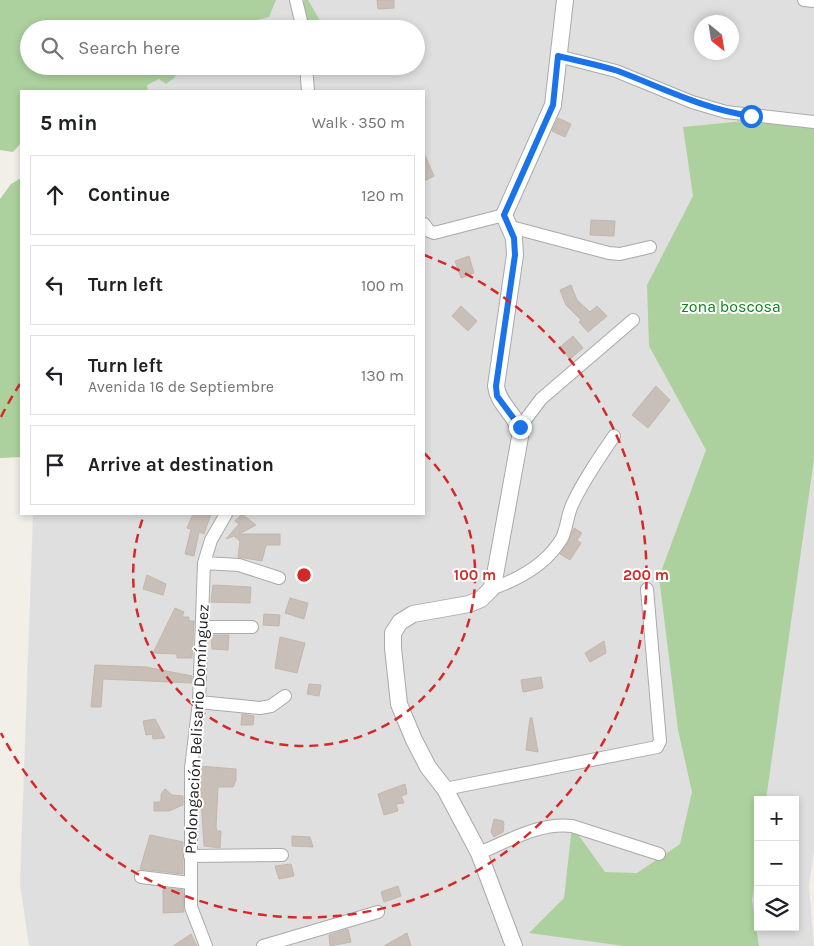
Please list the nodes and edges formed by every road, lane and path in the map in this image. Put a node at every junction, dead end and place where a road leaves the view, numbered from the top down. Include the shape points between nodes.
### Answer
1 (296, 0) edge
2 (565, 0) edge
3 (804, 0) edge
4 (814, 1) edge
5 (302, 20) edge
6 (558, 56) junction
7 (307, 75) edge
8 (308, 90) edge
9 (814, 122) edge
10 (508, 221) junction
11 (425, 225) edge
12 (650, 247) dead end
13 (633, 320) dead end
14 (520, 427) junction
15 (614, 436) dead end
16 (225, 515) edge
17 (204, 562) junction
18 (279, 578) dead end
19 (646, 589) dead end
20 (491, 590) junction
21 (202, 627) junction
22 (252, 627) dead end
23 (285, 696) dead end
24 (199, 702) junction
25 (445, 789) junction
26 (282, 854) dead end
27 (479, 854) junction
28 (659, 854) dead end
29 (190, 856) junction
30 (141, 876) dead end
31 (190, 883) junction
32 (378, 912) dead end
33 (206, 946) edge
34 (263, 946) edge
35 (514, 946) edge

1 - 5 street
2 - 6 street
3 - 4 street
6 - 9 street via 616,71 692,102 726,112
6 - 10 street via 553,105
7 - 8 street
10 - 11 street via 432,232
10 - 12 street via 609,253 620,254
10 - 14 street via 515,255 496,386 497,396
13 - 14 street via 541,399
14 - 20 street
15 - 20 street via 576,497 556,547 515,581
16 - 17 street, Prolongación Belisario Domínguez via 211,540
17 - 18 street via 239,565
17 - 21 street, Prolongación Belisario Domínguez
19 - 25 street via 660,741 656,747
20 - 25 street via 469,604 413,614 400,622 393,633 399,704 428,767
21 - 22 street
21 - 24 street, Prolongación Belisario Domínguez
23 - 24 street via 271,706 260,708
24 - 29 street, Prolongación Belisario Domínguez via 192,768
25 - 27 street
26 - 29 street
27 - 28 street via 532,831 559,824
27 - 35 street
29 - 31 street, Prolongación Belisario Domínguez
30 - 31 street
31 - 33 street, Prolongación Belisario Domínguez via 193,914
32 - 34 street

